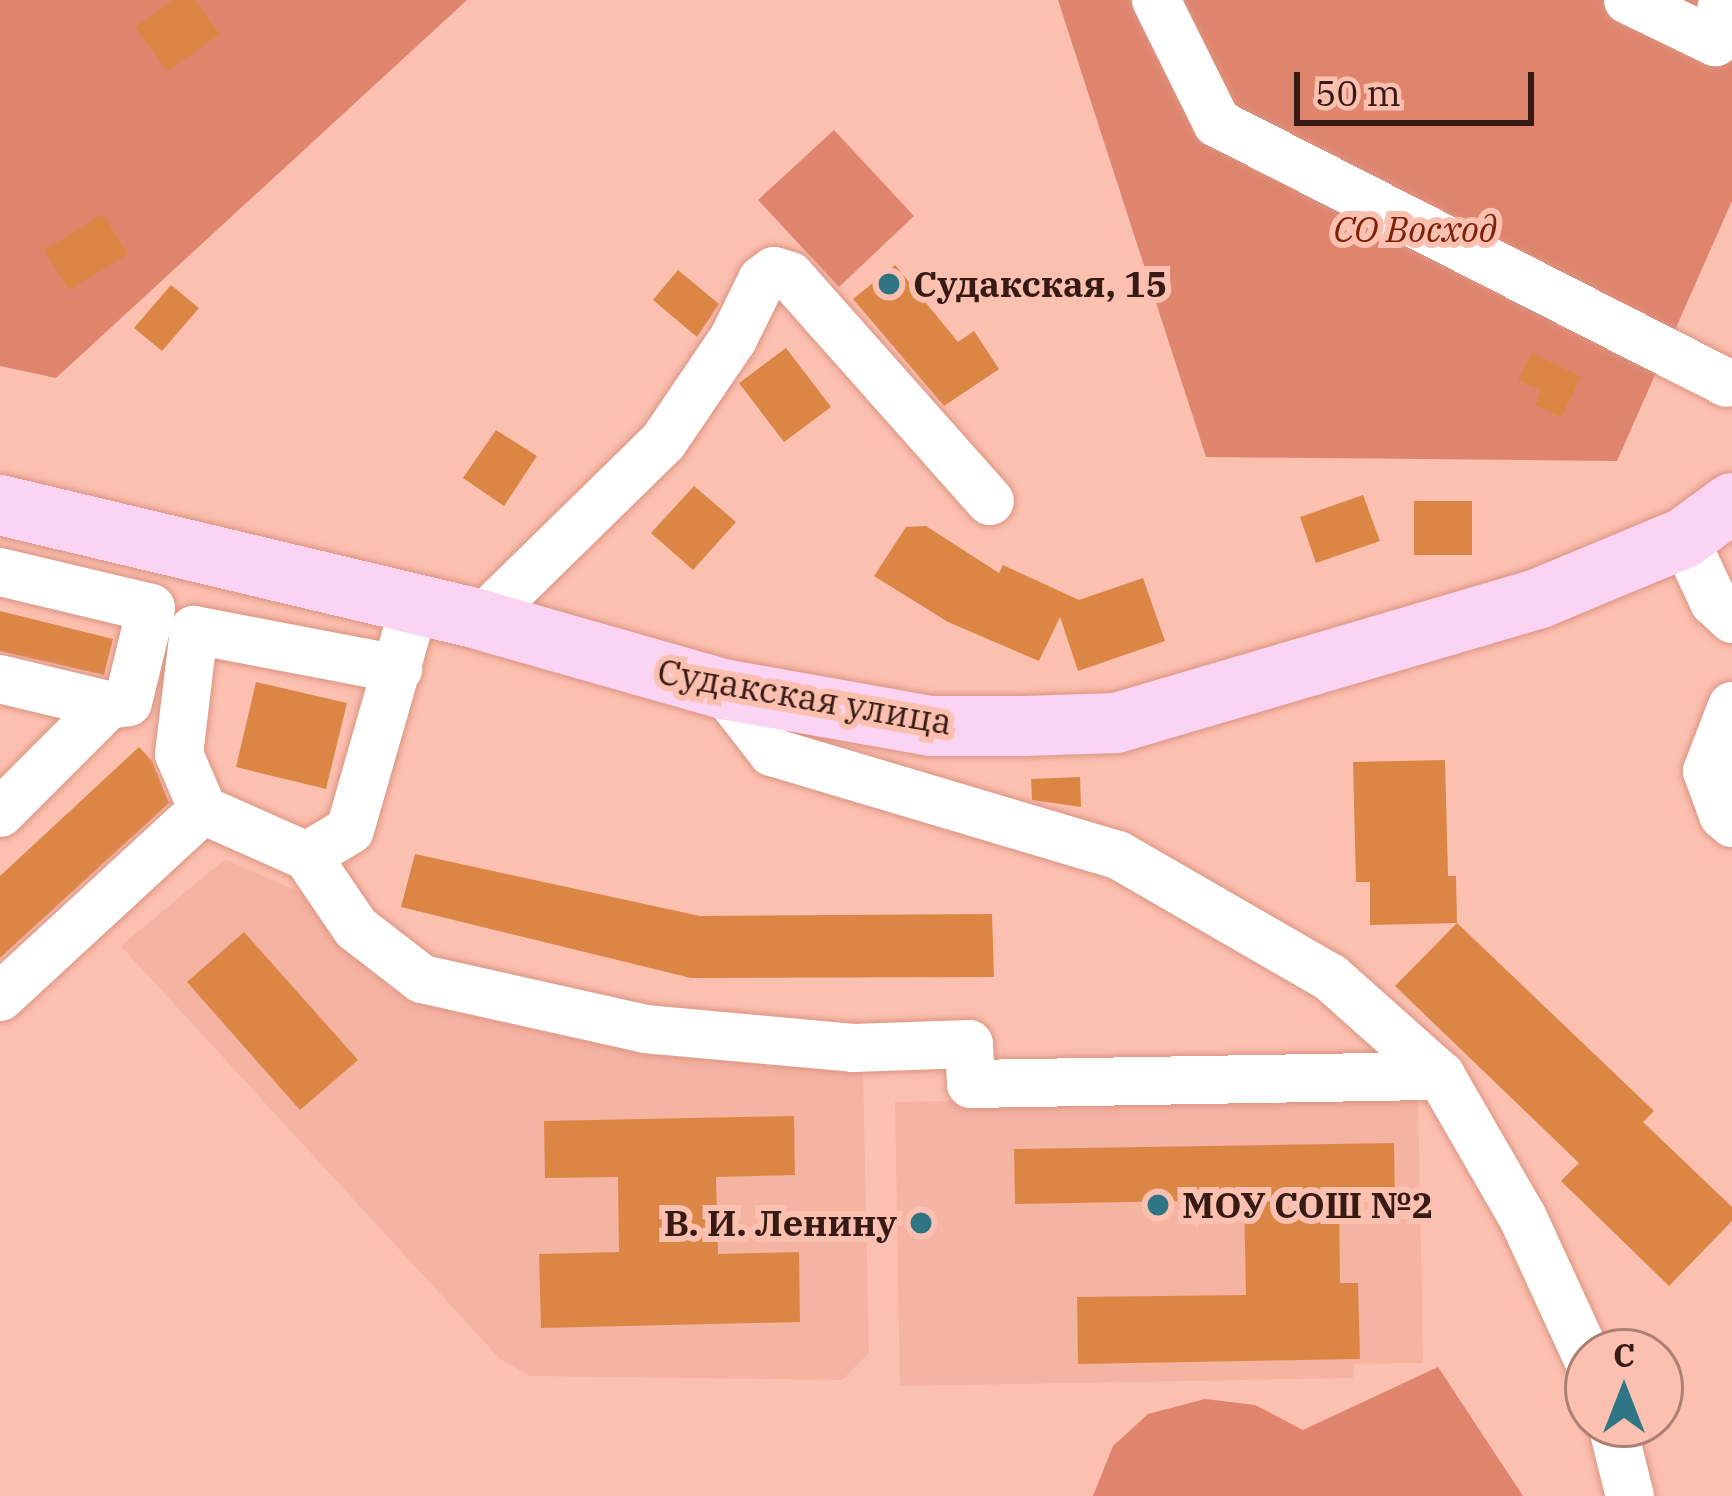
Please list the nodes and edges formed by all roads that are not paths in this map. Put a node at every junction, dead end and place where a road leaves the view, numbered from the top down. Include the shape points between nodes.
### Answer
1 (1156, 0) edge
2 (1628, 0) edge
3 (1723, 0) edge
4 (1727, 382) dead end
5 (990, 501) dead end
6 (1732, 503) edge
7 (0, 505) edge
8 (1684, 538) junction
9 (0, 572) edge
10 (415, 604) junction
11 (1732, 619) edge
12 (481, 620) junction
13 (398, 669) junction
14 (0, 679) edge
15 (723, 689) junction
16 (108, 705) junction
17 (1732, 706) edge
18 (203, 810) junction
19 (0, 813) edge
20 (1732, 823) edge
21 (307, 856) junction
22 (0, 997) edge
23 (1441, 1076) junction
24 (1574, 1328) edge
25 (1618, 1448) edge
26 (1630, 1496) edge

1 - 4 street via 1217,123
2 - 3 street via 1714,42
5 - 12 street via 790,276 774,272 663,442
6 - 8 main road, Судакская улица
7 - 10 main road, Судакская улица
8 - 11 street via 1714,602
8 - 15 main road, Судакская улица via 1540,598 1116,723 931,726
9 - 16 street via 151,608 128,702
10 - 12 main road, Судакская улица
10 - 13 street
12 - 15 main road, Судакская улица
13 - 18 street via 194,630 179,754
13 - 21 street via 350,830
14 - 16 street
15 - 23 street via 772,752 1118,856 1210,905 1331,978
16 - 19 street
17 - 20 street via 1706,770
18 - 21 street
18 - 22 street
21 - 23 street via 356,928 422,980 645,1029 854,1048 968,1044 971,1084
23 - 24 street via 1523,1218
25 - 26 street

